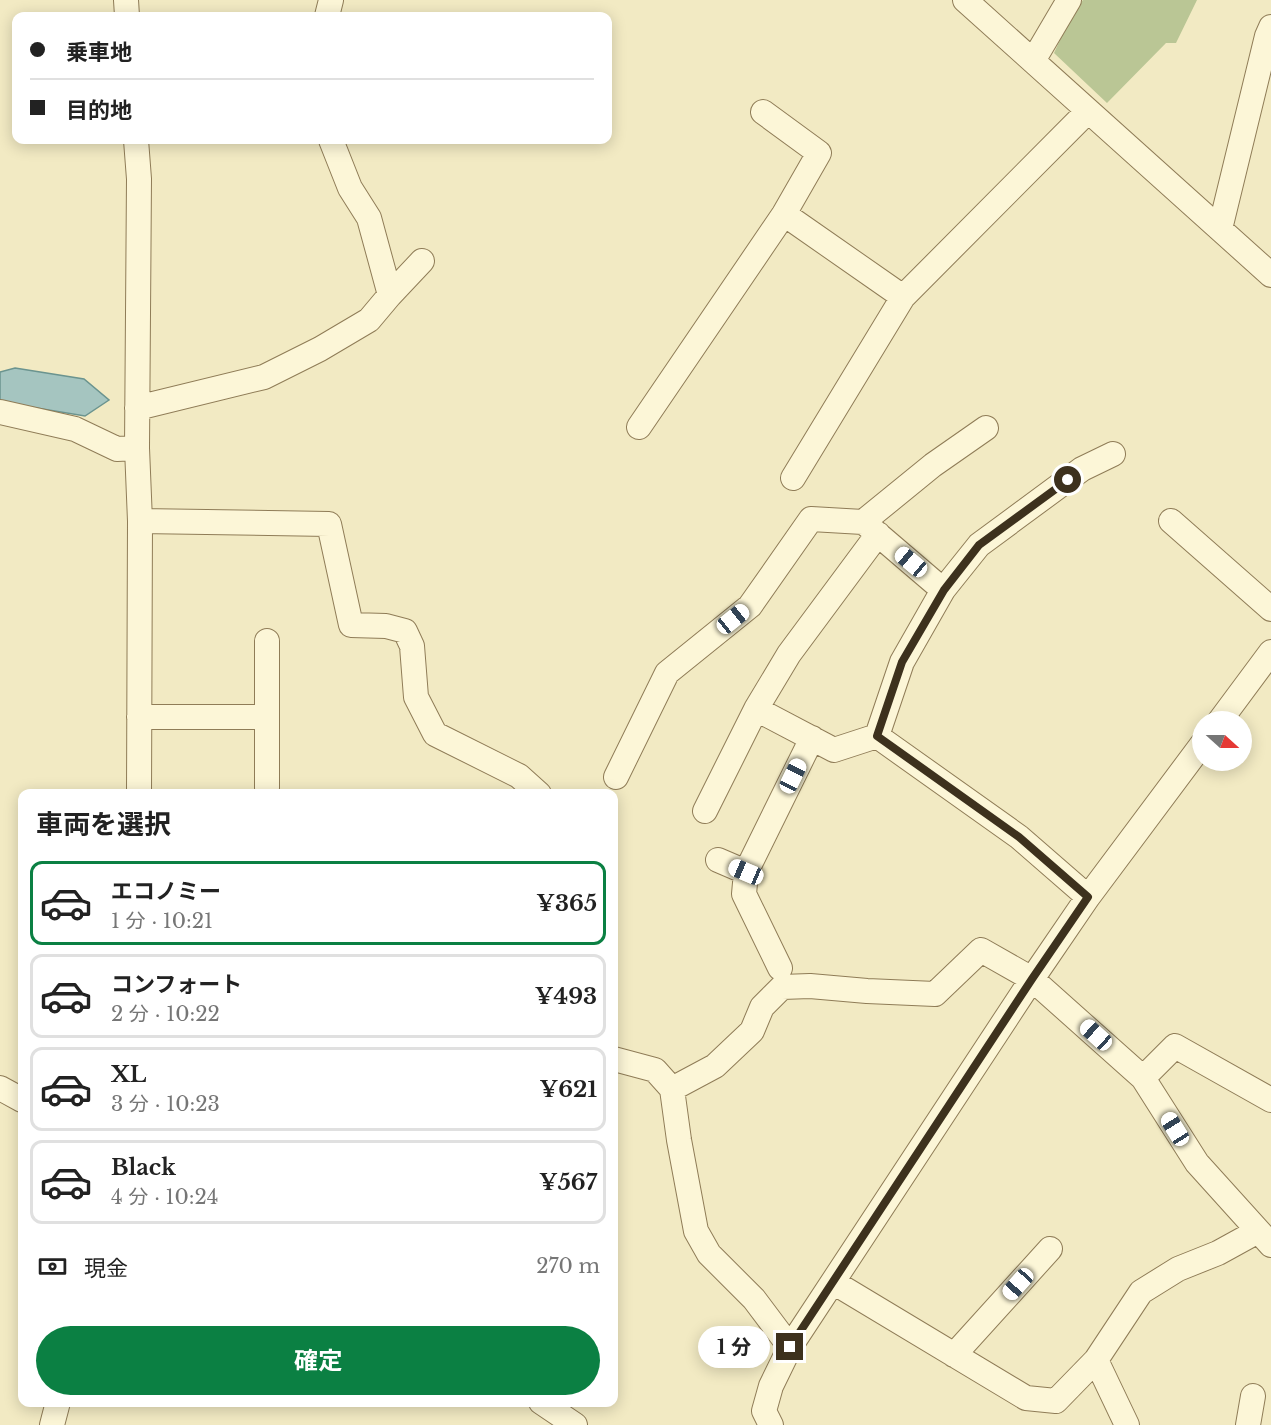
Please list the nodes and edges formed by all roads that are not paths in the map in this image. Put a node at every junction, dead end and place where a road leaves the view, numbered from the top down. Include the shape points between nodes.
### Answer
1 (965, 0) edge
2 (1069, 0) edge
3 (1271, 27) edge
4 (1033, 61) junction
5 (1088, 111) junction
6 (763, 112) dead end
7 (136, 144) edge
8 (334, 144) edge
9 (784, 214) junction
10 (1220, 230) junction
11 (422, 261) dead end
12 (1271, 275) edge
13 (390, 295) junction
14 (903, 297) junction
15 (137, 408) junction
16 (0, 412) edge
17 (639, 427) dead end
18 (986, 428) dead end
19 (137, 448) junction
20 (1113, 454) dead end
21 (793, 478) dead end
22 (140, 521) junction
23 (1171, 521) dead end
24 (871, 528) junction
25 (944, 590) junction
26 (1271, 609) edge
27 (267, 641) dead end
28 (1271, 652) edge
29 (756, 710) junction
30 (1227, 711) edge
31 (139, 717) junction
32 (267, 717) junction
33 (877, 736) junction
34 (812, 738) junction
35 (1192, 758) edge
36 (616, 777) dead end
37 (267, 788) dead end
38 (139, 789) edge
39 (534, 789) edge
40 (705, 811) dead end
41 (718, 860) dead end
42 (746, 872) junction
43 (1088, 897) junction
44 (780, 968) dead end
45 (1032, 979) junction
46 (618, 1060) edge
47 (1143, 1078) junction
48 (0, 1088) edge
49 (672, 1089) junction
50 (18, 1098) edge
51 (1271, 1100) edge
52 (1264, 1238) edge
53 (1050, 1249) dead end
54 (833, 1282) junction
55 (790, 1347) junction
56 (954, 1355) junction
57 (1096, 1360) junction
58 (1253, 1396) dead end
59 (57, 1407) edge
60 (548, 1407) edge
61 (52, 1425) edge
62 (575, 1425) edge
63 (771, 1425) edge
64 (1127, 1425) edge
65 (1248, 1425) edge

1 - 4 street
2 - 4 street
3 - 10 street
4 - 5 street
5 - 10 street
5 - 14 street
6 - 9 street via 819,153
7 - 15 street
8 - 13 street via 350,188 369,218
9 - 14 street
9 - 17 street
10 - 12 street
11 - 13 street
13 - 15 street via 369,320 264,376
14 - 21 street
15 - 19 street
16 - 19 street via 75,429 117,449
18 - 24 street via 933,465
19 - 22 street
20 - 25 street via 1083,469 979,545
22 - 31 street
22 - 39 street via 329,524 351,625 405,631 412,646 416,697 435,734 519,776
23 - 26 street
24 - 25 street
24 - 29 street
24 - 36 street via 811,519 750,606 667,673
25 - 33 street via 902,662
27 - 32 street
28 - 30 street
29 - 34 street
29 - 40 street
31 - 32 street
31 - 38 street
32 - 37 street
33 - 34 street via 834,750
33 - 43 street via 1019,837
34 - 42 street
35 - 43 street
41 - 42 street
42 - 44 street via 744,894
43 - 45 street
45 - 47 street
45 - 49 street via 981,950 935,994 782,987 762,1007 752,1031 715,1066
45 - 54 street
46 - 49 street via 655,1070
47 - 51 street via 1175,1046
47 - 52 street via 1197,1162
48 - 50 street
49 - 55 street via 696,1231 709,1254 754,1299
52 - 57 street via 1178,1269 1140,1292
53 - 56 street
54 - 55 street
54 - 56 street
55 - 63 street via 771,1386 765,1411
56 - 57 street via 1026,1398 1056,1401
57 - 64 street
58 - 65 street
59 - 61 street
60 - 62 street

